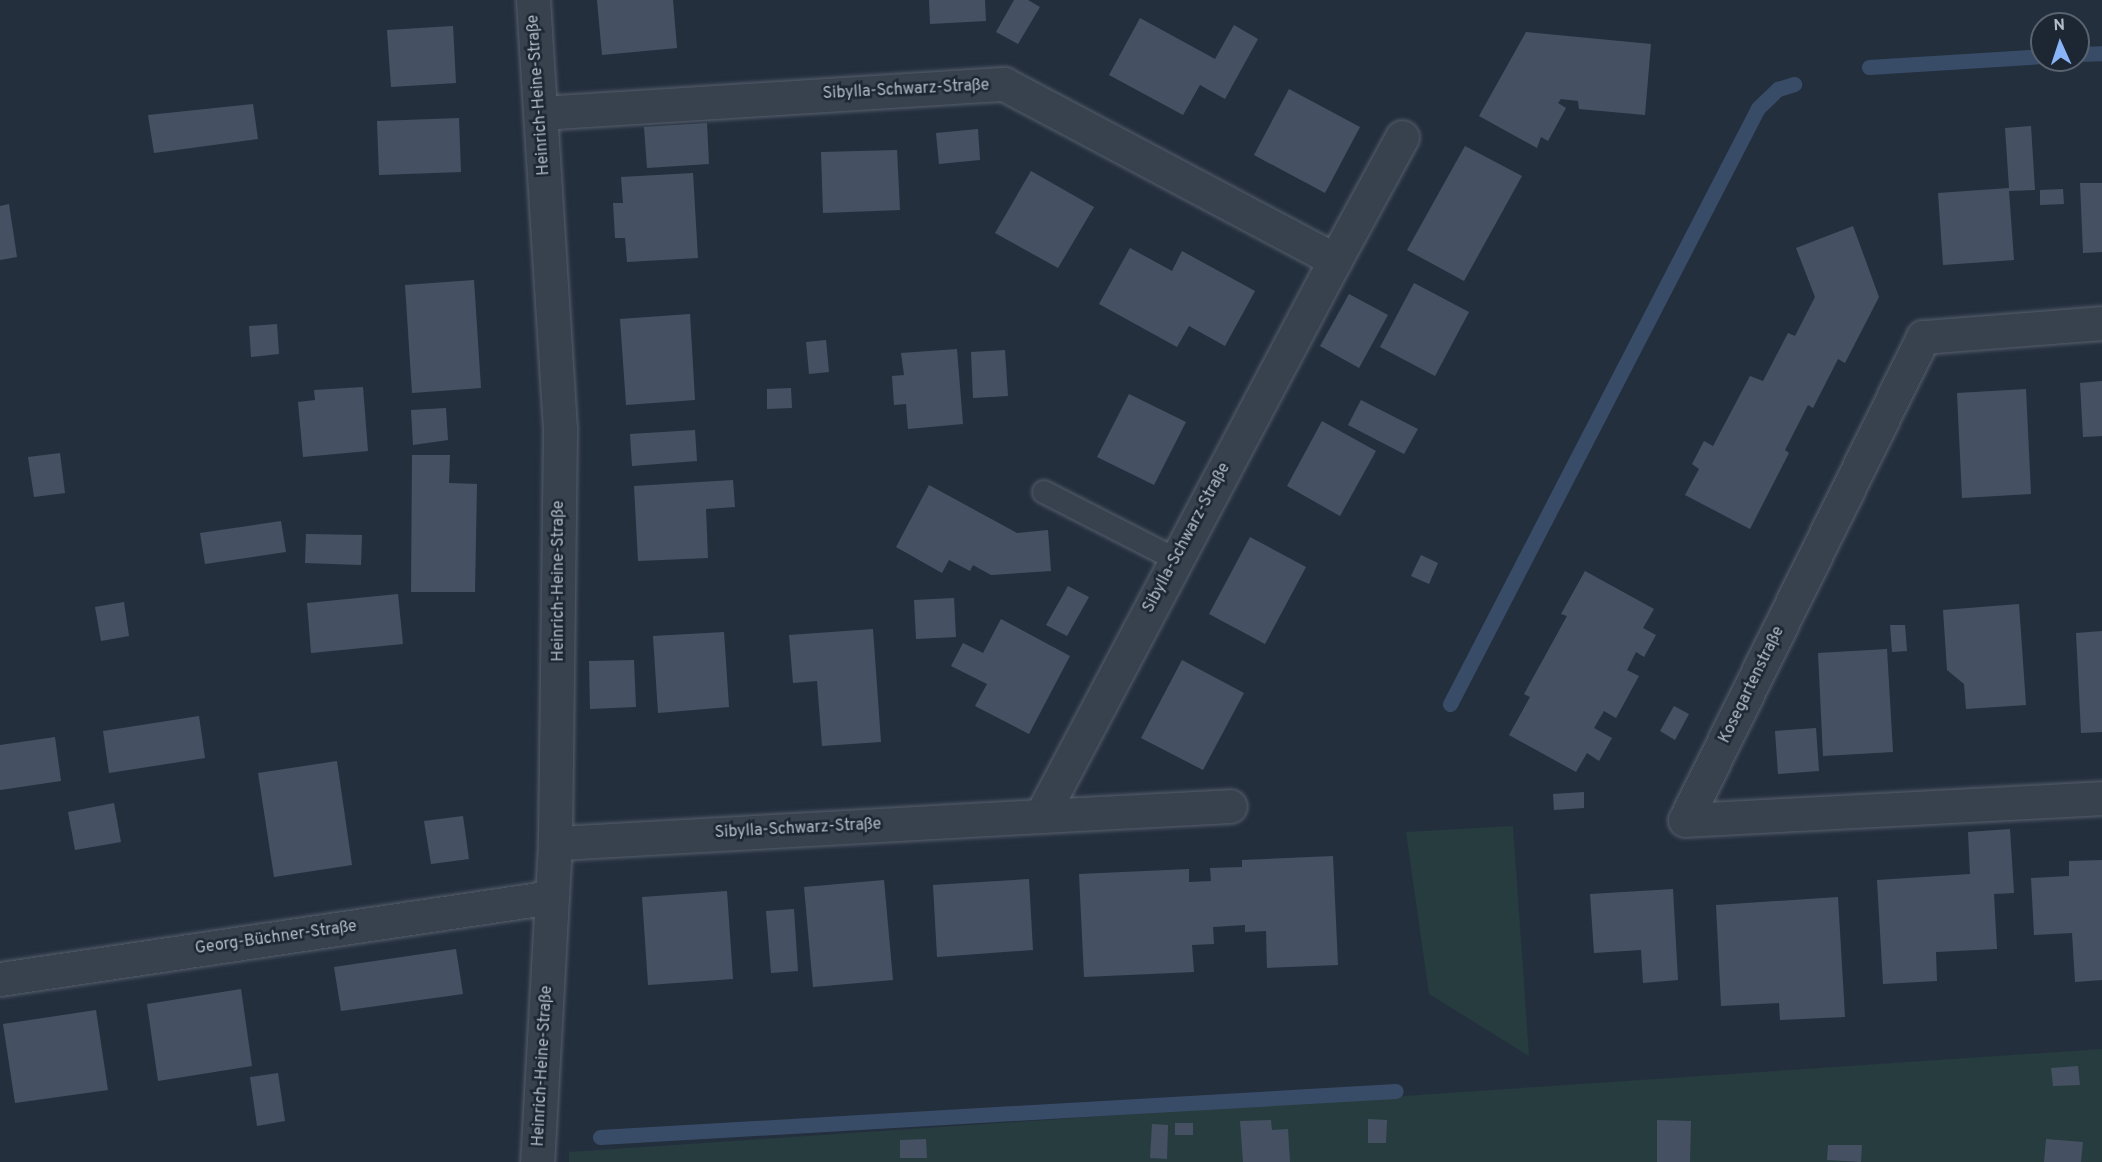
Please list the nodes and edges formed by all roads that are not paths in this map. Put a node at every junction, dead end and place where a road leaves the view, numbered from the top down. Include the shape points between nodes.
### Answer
1 (533, 0) edge
2 (541, 113) junction
3 (1402, 137) dead end
4 (1335, 260) junction
5 (2102, 323) edge
6 (1044, 492) dead end
7 (1175, 559) junction
8 (2102, 798) edge
9 (1230, 806) dead end
10 (1041, 816) junction
11 (555, 843) junction
12 (552, 897) junction
13 (0, 979) edge
14 (537, 1162) edge

1 - 2 street, Heinrich-Heine-Straße
2 - 4 street, Sibylla-Schwarz-Straße via 1004,84
2 - 11 street, Heinrich-Heine-Straße via 560,430
3 - 4 street, Sibylla-Schwarz-Straße
4 - 7 street, Sibylla-Schwarz-Straße
5 - 8 street, Kosegartenstraße via 1923,337 1685,820
6 - 7 lane
7 - 10 street, Sibylla-Schwarz-Straße
9 - 10 street, Sibylla-Schwarz-Straße
10 - 11 street, Sibylla-Schwarz-Straße
11 - 12 street, Heinrich-Heine-Straße
12 - 13 street, Georg-Büchner-Straße
12 - 14 street, Heinrich-Heine-Straße

